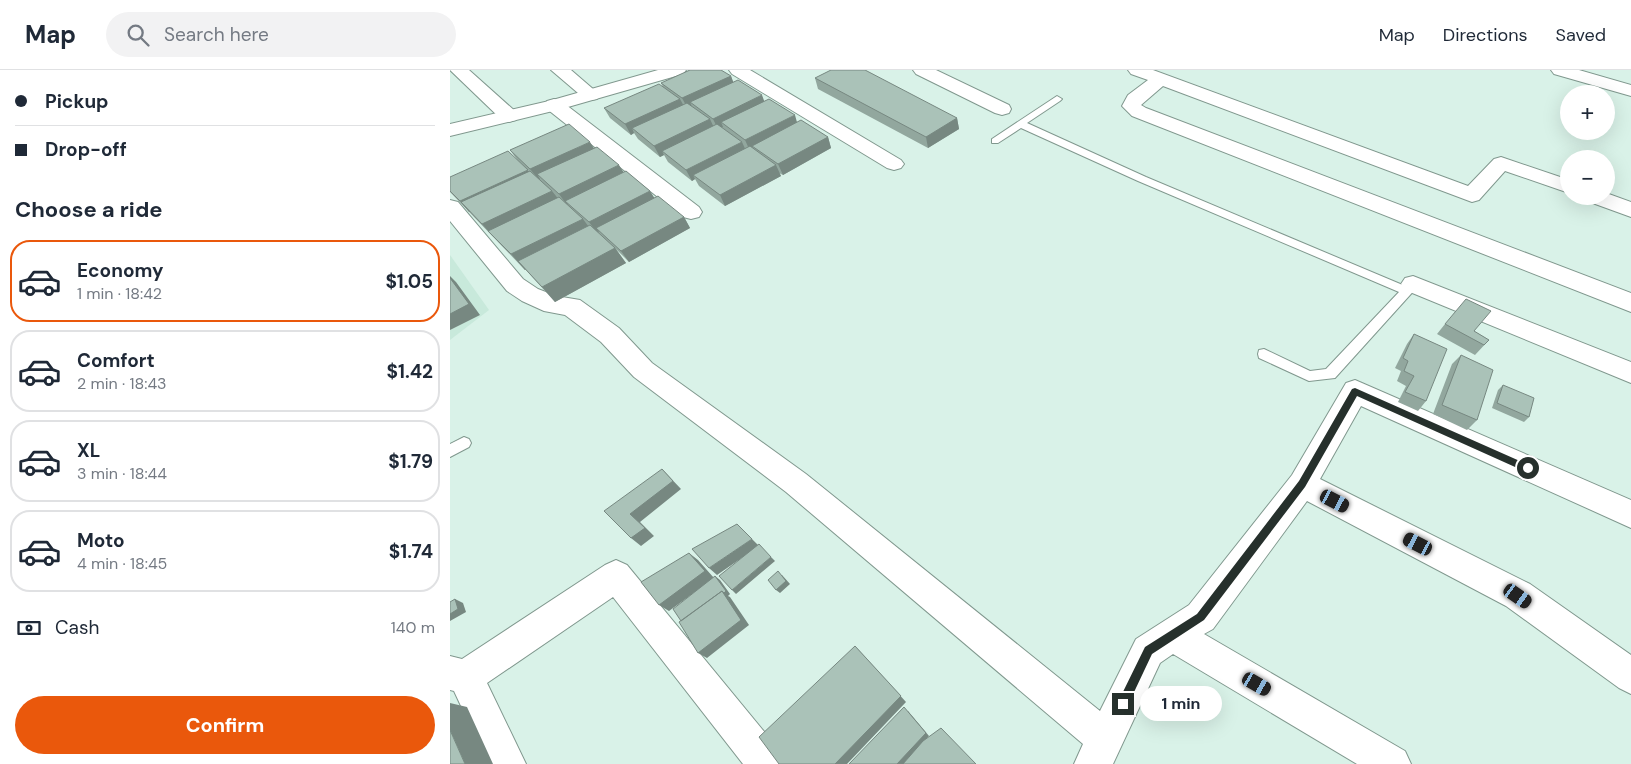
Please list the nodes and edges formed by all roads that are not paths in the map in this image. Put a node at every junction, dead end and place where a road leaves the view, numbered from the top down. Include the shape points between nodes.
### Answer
1 (459, 70) edge
2 (560, 70) edge
3 (677, 70) edge
4 (738, 70) edge
5 (922, 70) edge
6 (1137, 70) edge
7 (1560, 70) edge
8 (1161, 79) junction
9 (1631, 91) edge
10 (591, 94) junction
11 (1057, 99) dead end
12 (554, 105) junction
13 (1002, 109) dead end
14 (509, 116) junction
15 (1021, 124) junction
16 (450, 130) edge
17 (996, 141) dead end
18 (894, 164) dead end
19 (1560, 184) edge
20 (1615, 204) edge
21 (450, 207) edge
22 (1631, 210) edge
23 (690, 212) dead end
24 (1410, 288) junction
25 (1631, 303) edge
26 (1264, 354) dead end
27 (1631, 373) edge
28 (464, 443) dead end
29 (450, 452) edge
30 (1302, 484) junction
31 (1631, 514) edge
32 (1173, 635) junction
33 (457, 675) edge
34 (1631, 676) edge
35 (1100, 751) edge
36 (507, 764) edge
37 (767, 764) edge
38 (1392, 764) edge

1 - 14 street
2 - 10 street
3 - 10 street
4 - 18 street
5 - 13 street
6 - 8 street
7 - 9 street
8 - 19 street via 1472,195 1501,163
8 - 25 street via 1134,99 1130,106
10 - 12 street
11 - 15 lane
12 - 14 street
12 - 23 street
14 - 16 street
15 - 17 lane
15 - 24 lane via 1142,179
20 - 22 street
21 - 35 street via 516,285 553,305 571,306 610,335 643,370 796,482
24 - 26 lane via 1330,374 1309,376
24 - 27 street
28 - 29 lane
30 - 31 street via 1355,391
30 - 32 street via 1201,617
30 - 34 street via 1518,596
32 - 35 street via 1148,651
32 - 38 street
33 - 36 street
33 - 37 street via 616,576

